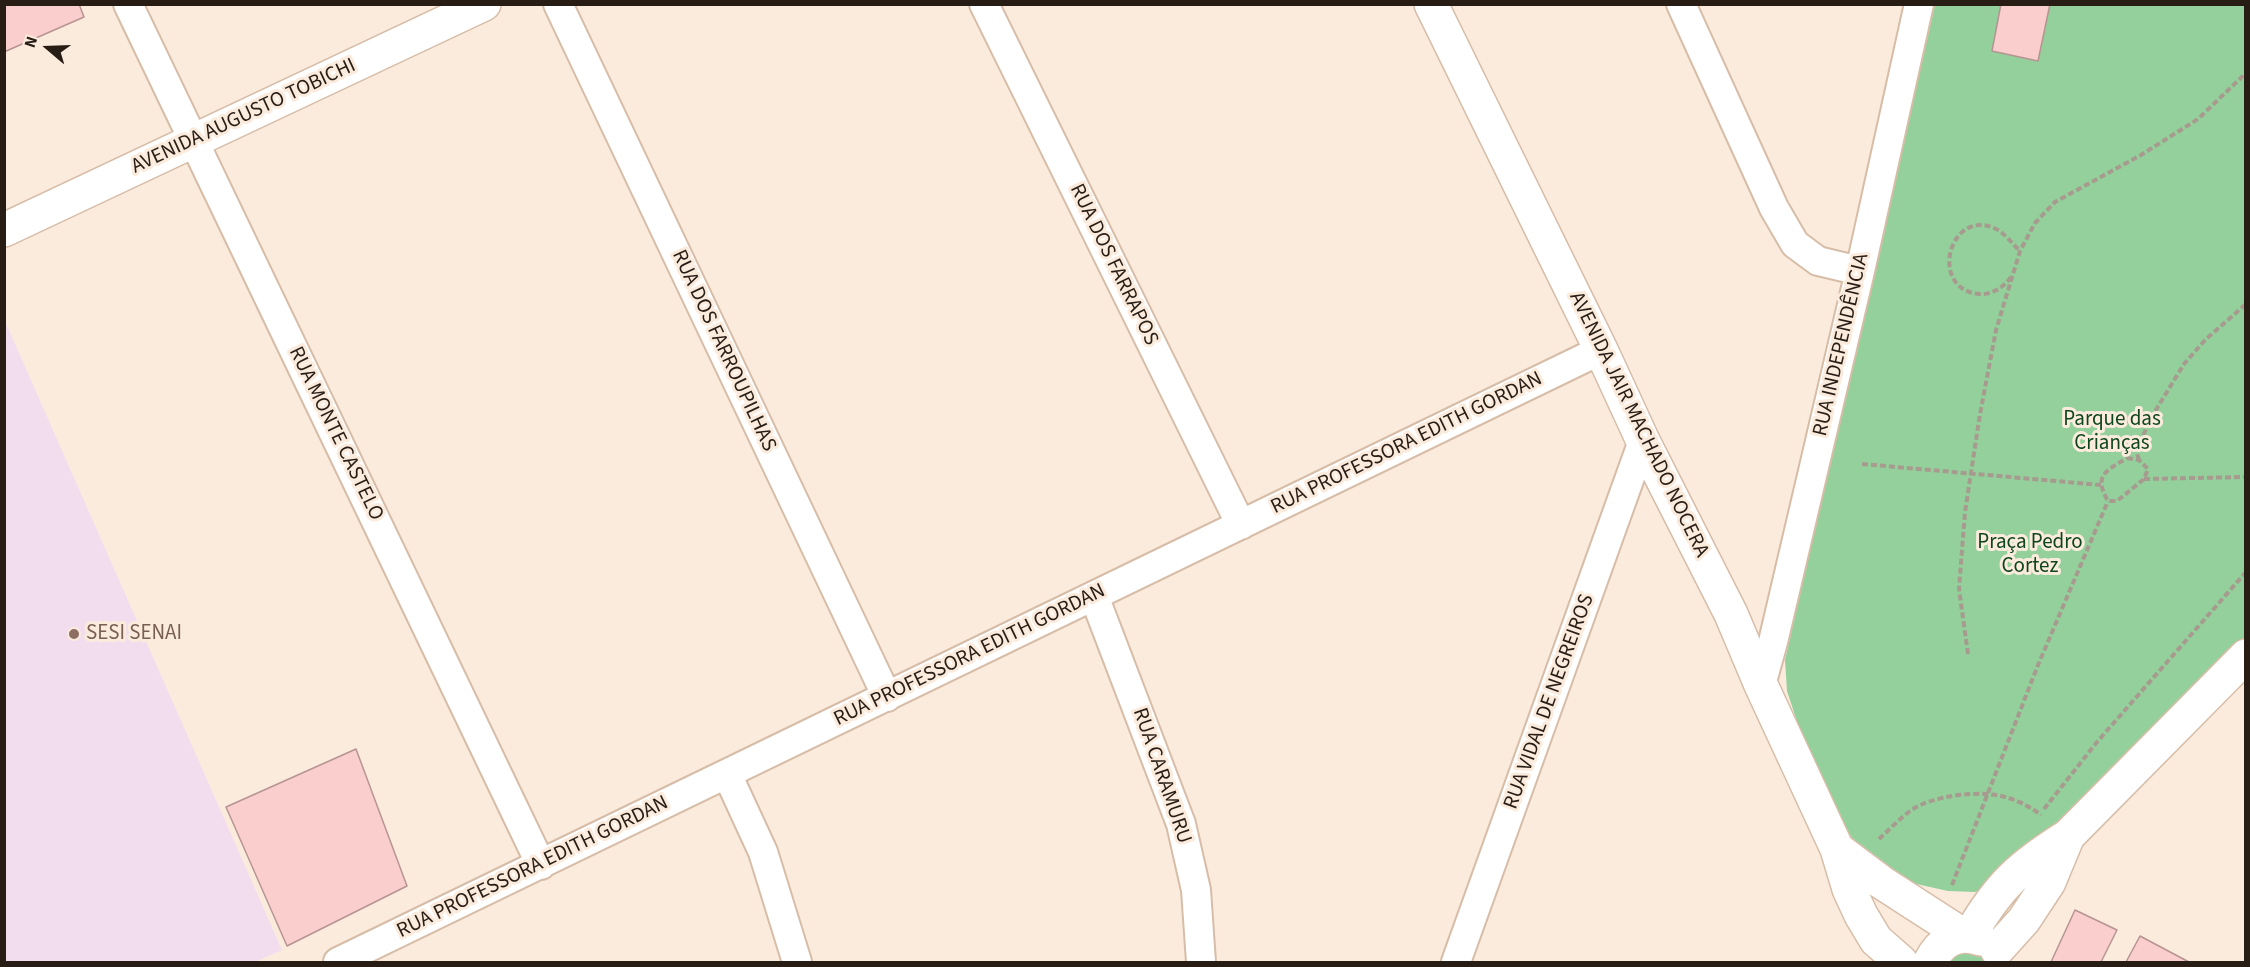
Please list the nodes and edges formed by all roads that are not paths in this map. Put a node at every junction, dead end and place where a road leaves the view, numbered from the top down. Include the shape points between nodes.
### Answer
1 (128, 4) edge
2 (484, 4) edge
3 (558, 4) edge
4 (984, 4) edge
5 (1431, 4) edge
6 (1681, 4) edge
7 (1919, 4) edge
8 (194, 140) junction
9 (4, 230) edge
10 (1860, 271) junction
11 (1601, 350) junction
12 (1643, 441) junction
13 (1241, 525) junction
14 (1094, 596) junction
15 (2246, 656) edge
16 (1761, 685) junction
17 (887, 697) junction
18 (727, 774) junction
19 (1837, 849) junction
20 (541, 865) junction
21 (1983, 946) edge
22 (340, 962) edge
23 (797, 963) edge
24 (1201, 963) edge
25 (1456, 963) edge
26 (1900, 963) edge
27 (1930, 963) edge

1 - 8 street, RUA MONTE CASTELO
2 - 8 street, AVENIDA AUGUSTO TOBICHI
3 - 17 street, RUA DOS FARROUPILHAS
4 - 13 street, RUA DOS FARRAPOS
5 - 11 street, AVENIDA JAIR MACHADO NOCERA
6 - 10 street via 1774,208 1795,244 1818,261
7 - 10 street, RUA INDEPENDÊNCIA
8 - 9 street, AVENIDA AUGUSTO TOBICHI
8 - 20 street, RUA MONTE CASTELO
10 - 16 street, RUA INDEPENDÊNCIA
11 - 12 street, AVENIDA JAIR MACHADO NOCERA
11 - 13 street, RUA PROFESSORA EDITH GORDAN
12 - 16 street, AVENIDA JAIR MACHADO NOCERA via 1731,614
12 - 25 street, RUA VIDAL DE NEGREIROS
13 - 14 street, RUA PROFESSORA EDITH GORDAN
14 - 17 street, RUA PROFESSORA EDITH GORDAN
14 - 24 street, RUA CARAMURU via 1181,824 1196,890
15 - 21 street via 2057,828 2049,882 2024,920
16 - 19 street, AVENIDA JAIR MACHADO NOCERA
17 - 18 street, RUA PROFESSORA EDITH GORDAN
18 - 20 street, RUA PROFESSORA EDITH GORDAN
18 - 23 street via 763,852
19 - 21 street via 1881,882
19 - 26 street, AVENIDA JAIR MACHADO NOCERA via 1861,915 1876,940
20 - 22 street, RUA PROFESSORA EDITH GORDAN
21 - 27 street via 1943,944

